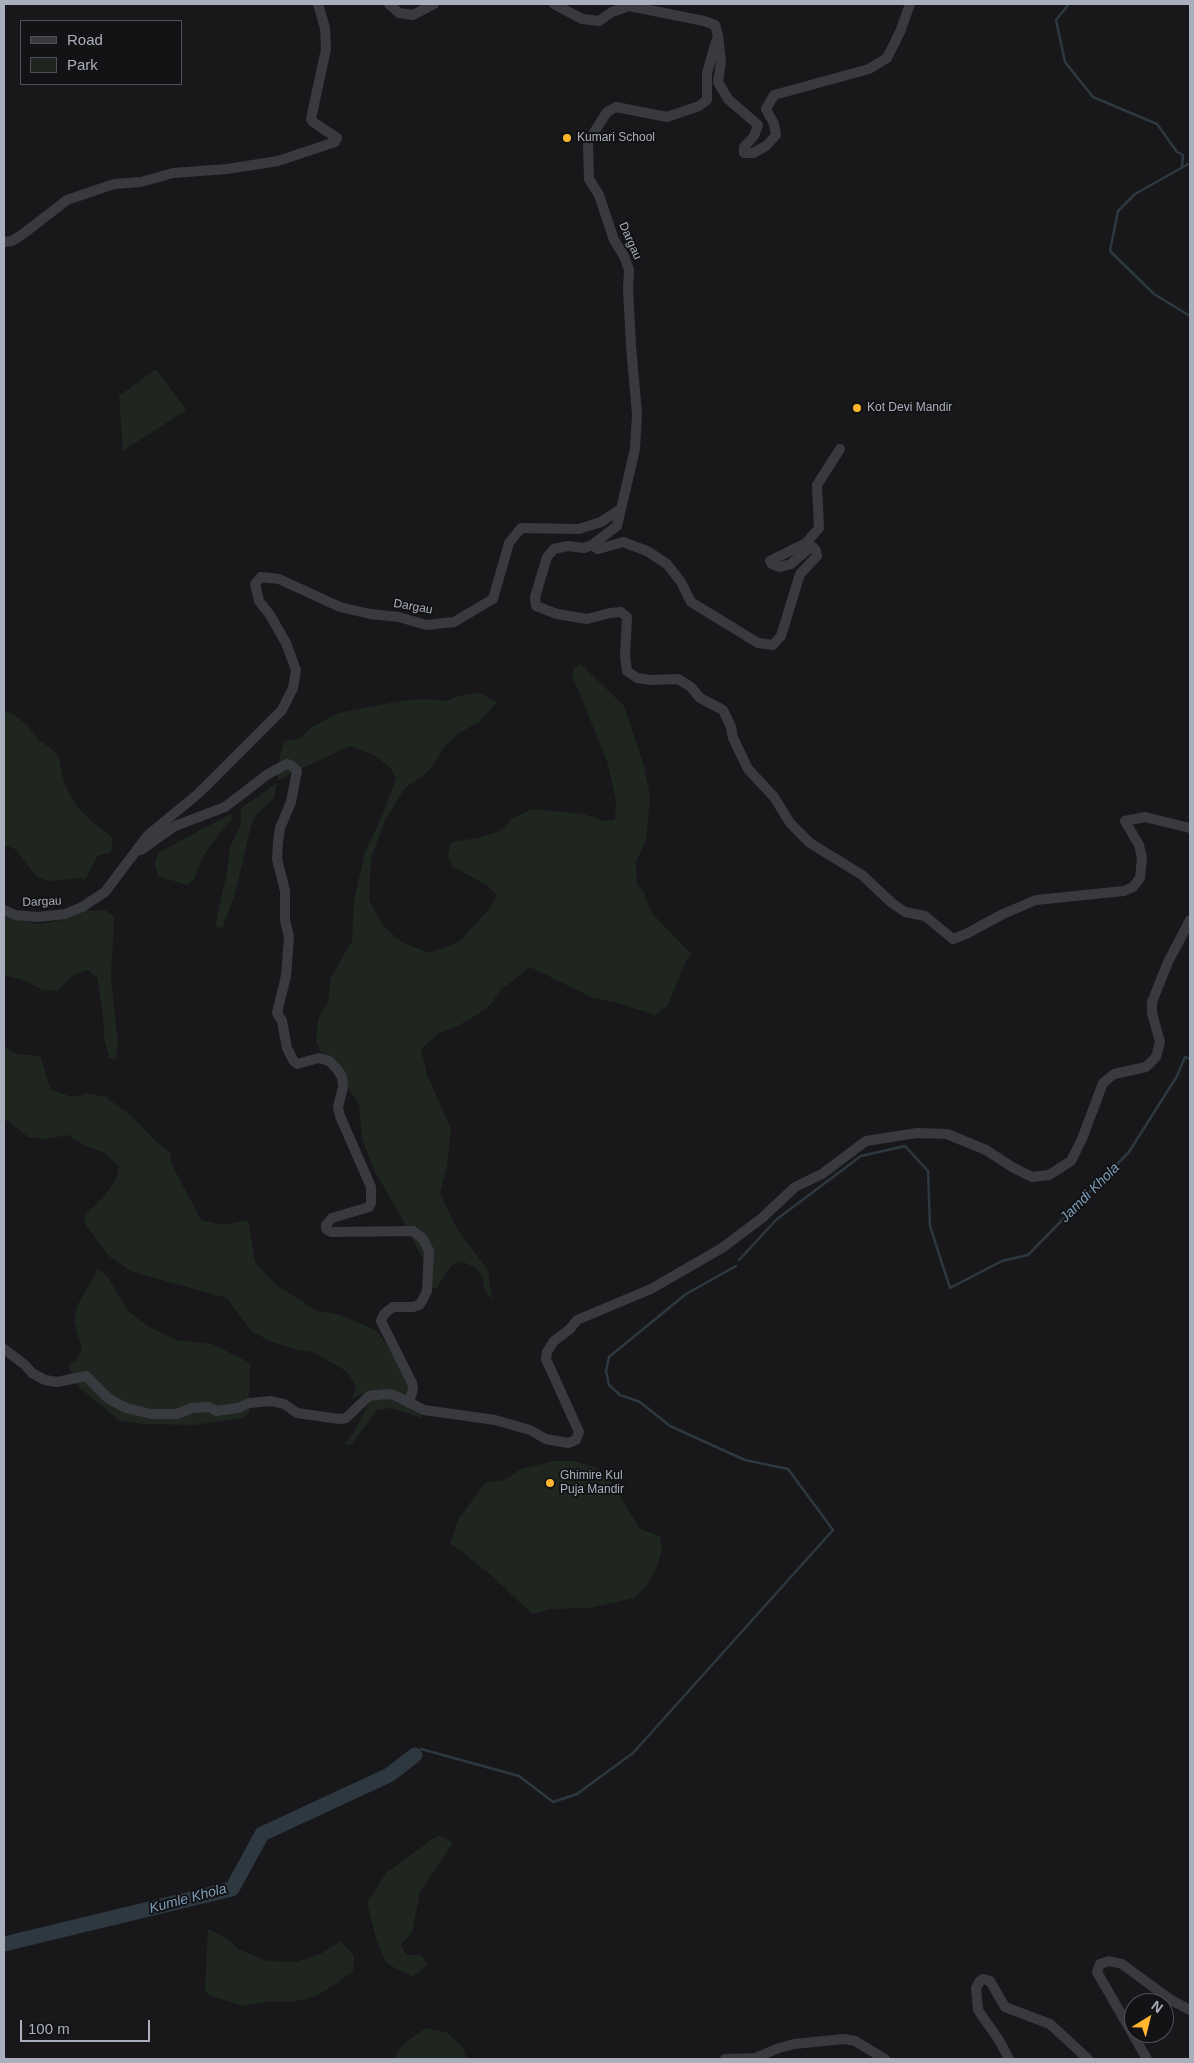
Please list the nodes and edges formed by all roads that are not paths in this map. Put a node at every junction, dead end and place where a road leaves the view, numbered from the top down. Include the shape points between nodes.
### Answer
1 (318, 4) edge
2 (389, 4) edge
3 (434, 4) edge
4 (554, 4) edge
5 (910, 4) edge
6 (718, 35) junction
7 (4, 242) edge
8 (840, 449) dead end
9 (622, 509) junction
10 (592, 545) junction
11 (1190, 828) edge
12 (132, 856) junction
13 (4, 910) edge
14 (1190, 920) edge
15 (4, 1349) edge
16 (409, 1403) junction
17 (1190, 2010) edge
18 (725, 2059) edge
19 (885, 2059) edge
20 (1009, 2059) edge
21 (1088, 2059) edge
22 (1147, 2059) edge

1 - 7 street via 326,28 326,49 311,118 337,138 336,142 278,161 173,173 154,180 114,184 68,200 23,234
2 - 3 street via 399,13 413,15
4 - 6 street via 582,19 598,21 629,6 704,21 715,25
5 - 6 street via 887,58 870,69 774,95 766,109 776,135 766,146 753,152 744,153 744,147 754,136 758,125 728,99 718,82 721,62
6 - 9 street, Dargau via 707,72 707,100 667,117 616,107 607,112 588,142 589,179 600,195 614,240 629,270 636,449
8 - 10 street via 817,485 819,528 806,543 770,561 780,567 791,564 808,549 813,547 816,551 816,556 800,574 781,636 773,644 758,643 691,602 682,582 667,564 647,551 623,542 598,549
9 - 10 street via 617,526
9 - 12 street, Dargau via 601,522 579,529 521,528 509,544 493,599 454,622 426,625 399,617 355,611 279,579 261,577 255,584 259,601 286,642 296,670 293,688 274,720 200,793 148,835
10 - 11 street via 584,548 568,546 554,550 547,557 535,597 536,606 587,619 621,612 627,617 627,671 637,678 678,679 700,698 723,710 732,738 748,769 774,797 796,830 810,843 862,875 892,903 905,912 925,916 952,939 1036,900 1124,891 1133,887 1140,878 1142,858 1139,845 1125,821 1145,817
12 - 13 street, Dargau via 105,892 82,908 38,917 15,915
12 - 16 street via 175,826 225,807 286,764 297,771 278,842 277,859 285,891 285,920 289,937 286,976 278,1013 287,1048 297,1064 319,1058 329,1061 342,1077 340,1116 371,1187 372,1203 369,1207 332,1218 326,1229 331,1232 413,1231 429,1251 427,1291 422,1301 413,1307 394,1307 384,1314 381,1321 412,1383
14 - 16 street via 1152,1002 1160,1042 1156,1057 1146,1067 1114,1074 1103,1083 1082,1139 1071,1161 1064,1167 1049,1175 1032,1177 986,1150 947,1134 917,1133 866,1141 822,1174 796,1187 722,1248 651,1289 577,1320 554,1341 546,1359 579,1432 576,1440 568,1443 546,1439 530,1430 495,1420 424,1410
15 - 16 street via 45,1380 57,1382 86,1376 110,1399 126,1408 151,1414 177,1414 192,1408 209,1407 216,1411 271,1401 284,1404 297,1413 339,1419 346,1418 362,1401 377,1394 394,1395
17 - 22 street via 1122,1964 1108,1961 1100,1964 1097,1972
18 - 19 street via 754,2058 794,2044 844,2039 855,2041
20 - 21 street via 978,2010 976,1988 983,1979 990,1981 1005,2007 1050,2024

